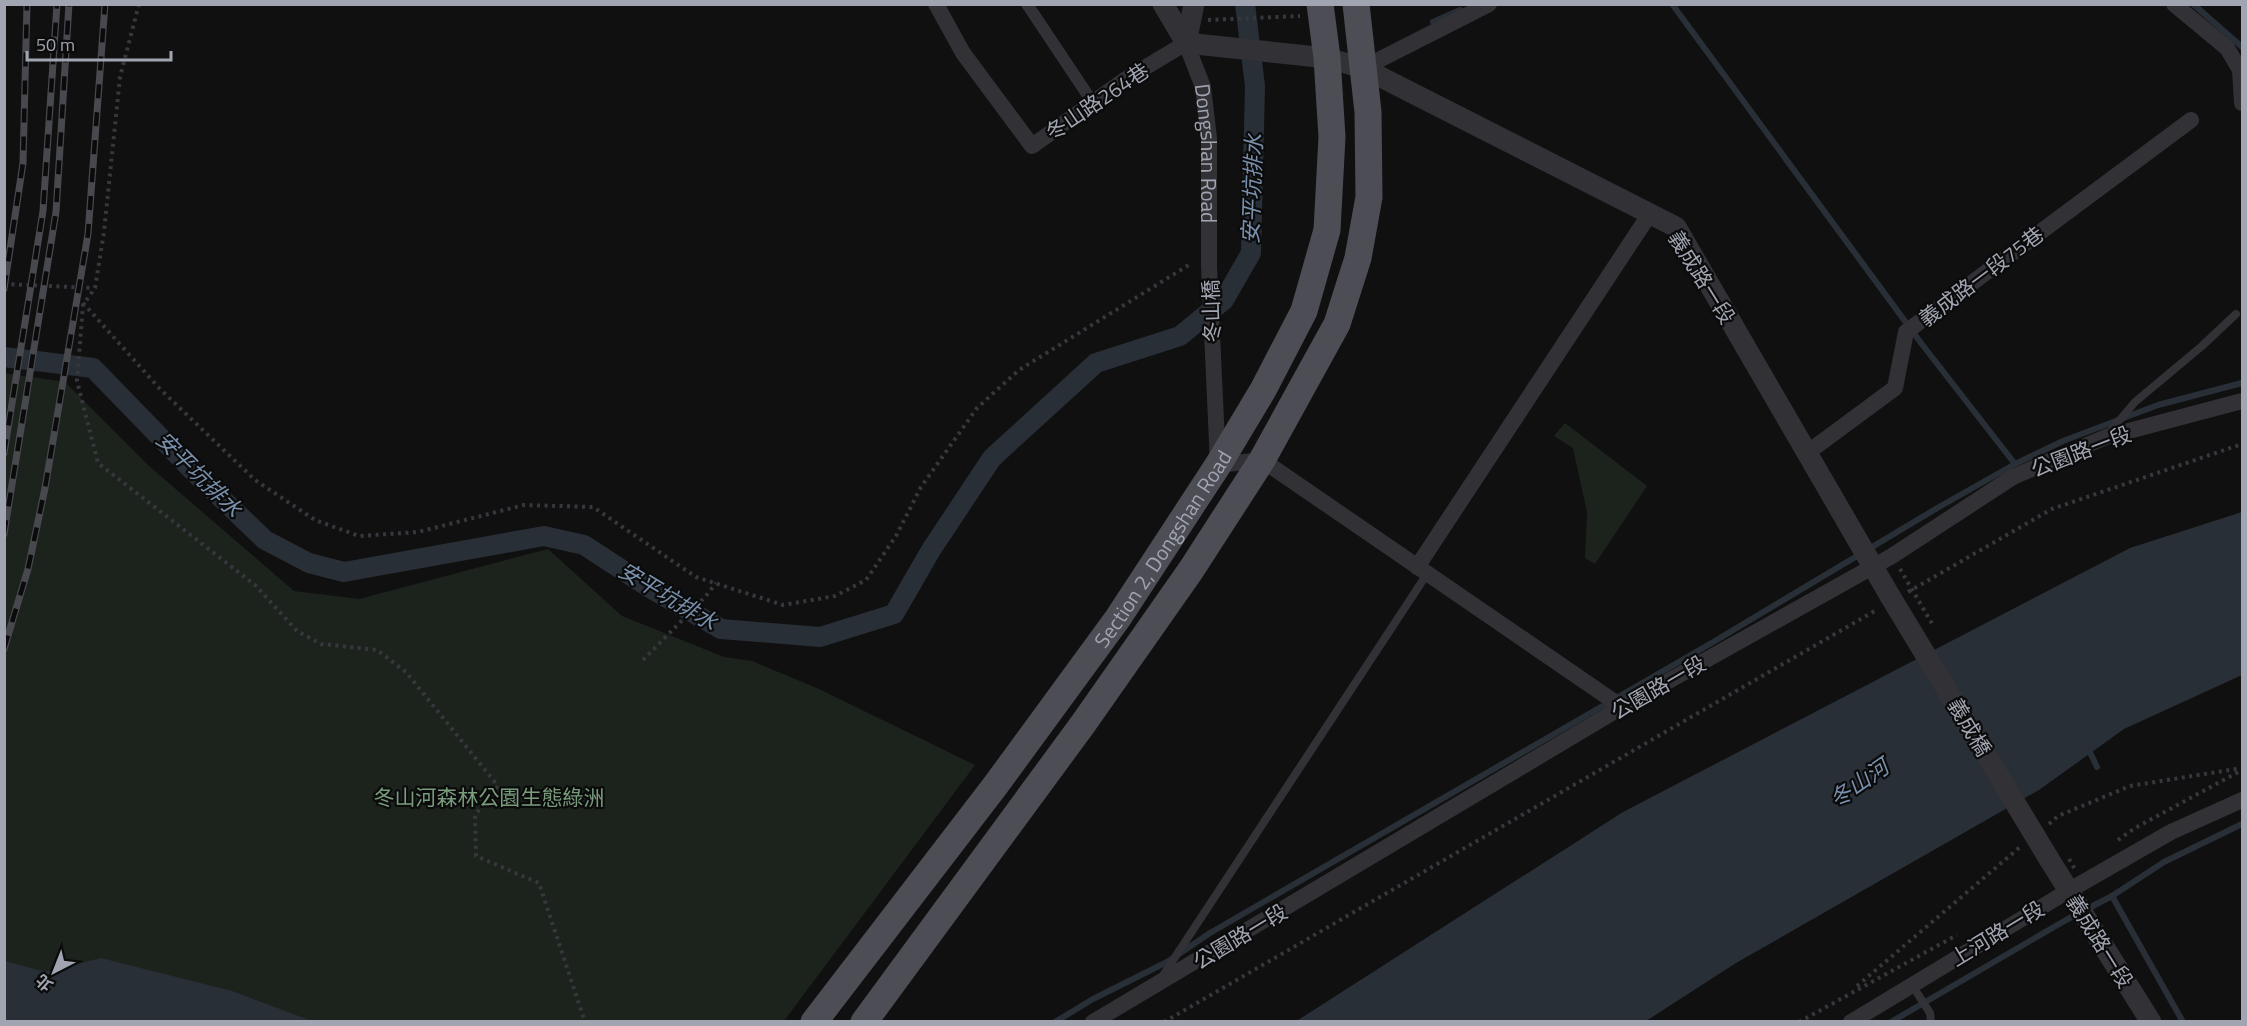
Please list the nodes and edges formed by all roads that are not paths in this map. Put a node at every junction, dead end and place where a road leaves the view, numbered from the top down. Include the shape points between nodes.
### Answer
1 (936, 4) edge
2 (1027, 4) edge
3 (1163, 4) edge
4 (1194, 4) edge
5 (1320, 4) edge
6 (1356, 4) edge
7 (1489, 4) edge
8 (2174, 4) edge
9 (1186, 43) junction
10 (1327, 57) junction
11 (1363, 68) junction
12 (1093, 103) junction
13 (2242, 103) edge
14 (2191, 120) dead end
15 (1649, 215) junction
16 (1210, 259) joint
17 (2236, 314) dead end
18 (2242, 400) edge
19 (2106, 437) junction
20 (1807, 453) junction
21 (1262, 460) junction
22 (1218, 465) junction
23 (1872, 566) junction
24 (1422, 570) junction
25 (1891, 599) joint
26 (1622, 707) junction
27 (2242, 800) edge
28 (2049, 859) joint
29 (2068, 880) junction
30 (1912, 985) junction
31 (1156, 986) junction
32 (814, 1022) edge
33 (864, 1022) edge
34 (1093, 1022) edge
35 (1851, 1022) edge
36 (1931, 1022) edge
37 (2151, 1022) edge

1 - 12 street, 冬山路264巷 via 963,53 1032,146
2 - 12 street
3 - 9 street, Dongshan Road
4 - 9 street
5 - 10 main road, Section 2, Dongshan Road
6 - 11 main road, Section 2, Dongshan Road
7 - 11 street
8 - 13 street via 2227,48 2240,70
9 - 10 street, 義成路一段
9 - 12 street, 冬山路264巷
9 - 16 street, Dongshan Road via 1203,87 1209,138
10 - 11 street, 義成路一段
10 - 22 main road, Section 2, Dongshan Road via 1332,137 1327,230 1304,311
11 - 15 street, 義成路一段
11 - 21 main road, Section 2, Dongshan Road via 1369,197 1358,258 1337,324
14 - 20 street, 義成路一段75巷 via 1906,332 1895,388
15 - 20 street, 義成路一段 via 1676,227
15 - 24 street
16 - 22 street, 冬山橋
17 - 19 lane via 2135,402
18 - 19 street, 公園路一段
19 - 23 street, 公園路一段 via 2013,477
20 - 23 street, 義成路一段
21 - 22 street
21 - 24 street
21 - 33 main road, Section 2, Dongshan Road via 1113,681
22 - 32 main road, Section 2, Dongshan Road via 1057,703
23 - 25 street, 義成路一段
23 - 26 street, 公園路一段
24 - 26 street
24 - 31 lane
25 - 28 street, 義成橋, bridge
26 - 31 street, 公園路一段
27 - 29 street, 上河路一段
28 - 29 street, 義成路一段
29 - 30 street, 上河路一段
29 - 37 street, 義成路一段
30 - 35 street, 上河路一段
30 - 36 lane via 1930,1012
31 - 34 street, 公園路一段

